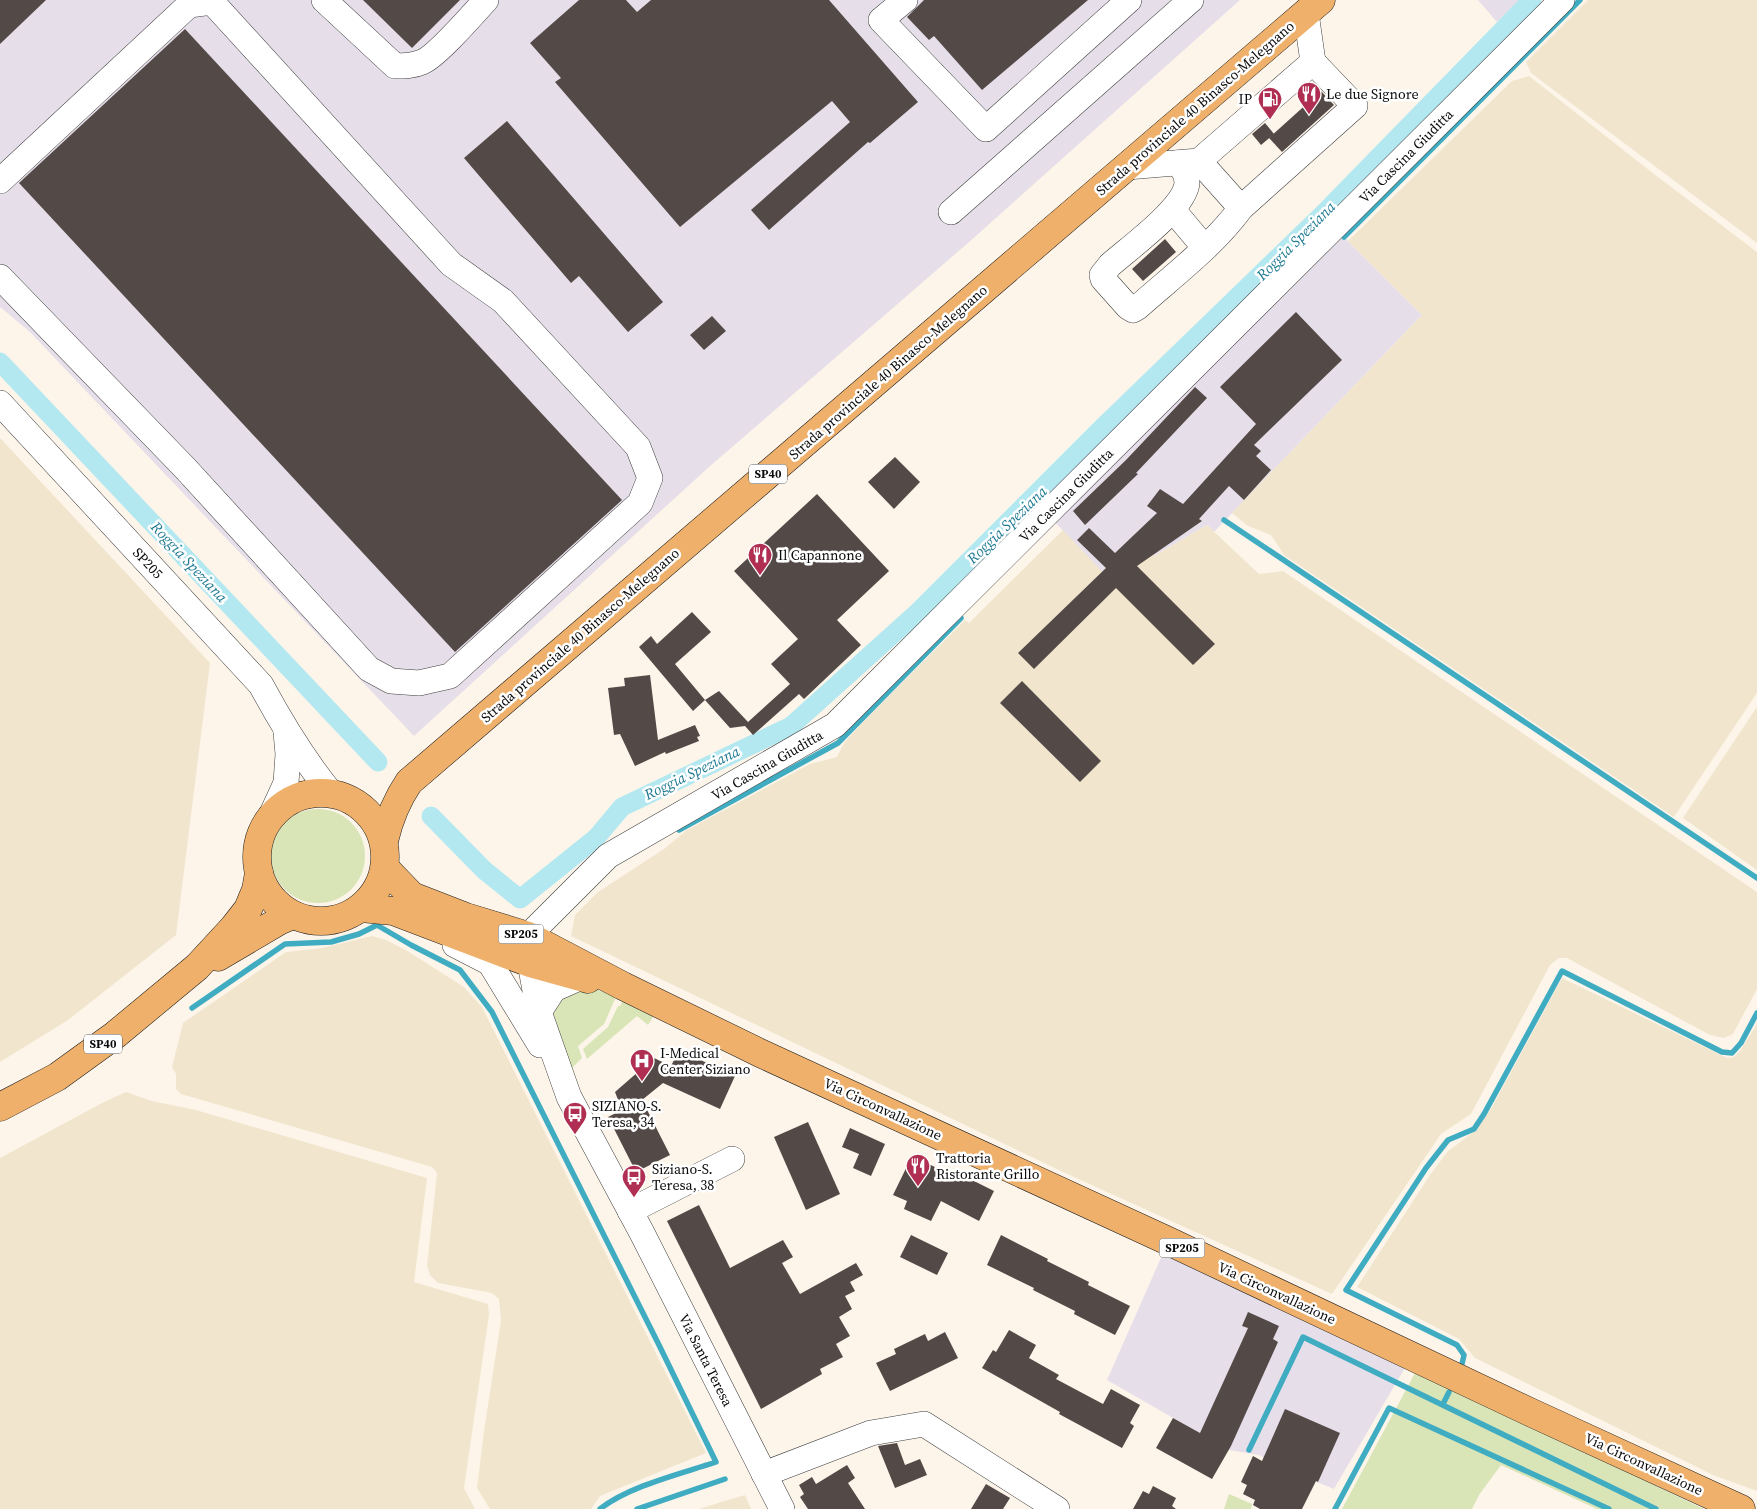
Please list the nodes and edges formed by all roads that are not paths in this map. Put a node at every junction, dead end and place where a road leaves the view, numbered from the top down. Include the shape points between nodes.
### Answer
1 (324, 0) edge
2 (486, 0) edge
3 (905, 0) edge
4 (1129, 0) edge
5 (1192, 0) edge
6 (1562, 0) edge
7 (1314, 7) edge
8 (1312, 62) junction
9 (1188, 162) junction
10 (1127, 167) junction
11 (0, 181) edge
12 (1241, 208) junction
13 (1174, 210) junction
14 (951, 212) dead end
15 (1205, 248) junction
16 (0, 276) edge
17 (0, 403) edge
18 (286, 730) junction
19 (409, 782) junction
20 (341, 797) junction
21 (270, 818) junction
22 (384, 841) junction
23 (385, 868) junction
24 (259, 873) junction
25 (411, 907) junction
26 (361, 908) junction
27 (293, 916) junction
28 (528, 936) junction
29 (530, 963) junction
30 (197, 968) junction
31 (579, 978) junction
32 (623, 986) junction
33 (539, 1012) junction
34 (562, 1081) junction
35 (0, 1107) edge
36 (732, 1159) dead end
37 (630, 1210) junction
38 (764, 1474) junction
39 (782, 1509) edge
40 (1057, 1509) edge
41 (1741, 1509) edge

1 - 2 street via 395,66 424,62
3 - 4 street via 881,20 986,129
5 - 14 street
6 - 28 street, Via Cascina Giuditta via 835,725 608,856
7 - 8 street
7 - 10 main road, Strada provinciale 40 Binasco-Melegnano / SP40
8 - 9 street
8 - 12 street via 1355,106
9 - 10 street
9 - 12 street
9 - 13 street via 1187,184
10 - 19 main road, Strada provinciale 40 Binasco-Melegnano / SP40
11 - 16 street via 189,5 212,2 451,264 503,301 638,447 650,478 640,503 450,676 419,682 391,681 369,669 185,468
12 - 15 street
13 - 15 street
13 - 15 street via 1105,269 1103,279 1133,310
17 - 18 street, SP205 via 261,685
18 - 20 street, SP205 via 308,764
18 - 21 street via 286,782
19 - 20 main road, Strada provinciale 40 Binasco-Melegnano / SP40 via 365,800
19 - 22 main road, Strada provinciale 40 Binasco-Melegnano / SP40 via 396,800
20 - 21 main road, Strada provinciale 40 Binasco-Melegnano / SP40 via 314,793 297,797
20 - 22 main road, Strada provinciale 40 Binasco-Melegnano / SP40 via 366,810
21 - 24 main road, Strada provinciale 40 Binasco-Melegnano / SP40 via 261,835 257,854
22 - 23 main road, Strada provinciale 40 Binasco-Melegnano / SP40
23 - 25 main road, SP205
23 - 26 main road, Strada provinciale 40 Binasco-Melegnano / SP40 via 372,897
24 - 27 main road, Strada provinciale 40 Binasco-Melegnano / SP40 via 271,898
24 - 30 main road, Strada provinciale 40 Binasco-Melegnano / SP40 via 248,909
25 - 26 main road, SP205 via 393,911
25 - 28 main road, SP205 via 466,917
25 - 29 main road, SP205
25 - 34 street via 422,929 490,963
26 - 27 main road, Strada provinciale 40 Binasco-Melegnano / SP40 via 328,922
27 - 30 main road, Strada provinciale 40 Binasco-Melegnano / SP40
28 - 32 main road, SP205
29 - 31 main road, SP205
29 - 33 street
30 - 35 main road, Strada provinciale 40 Binasco-Melegnano / SP40 via 57,1077
31 - 32 main road, SP205
31 - 33 street via 554,989
32 - 41 main road, Via Circonvallazione / SP205 via 760,1053
33 - 34 street
34 - 37 street, Via Santa Teresa
36 - 37 street
37 - 38 street, Via Santa Teresa
38 - 39 street, Via Santa Teresa
38 - 40 street via 871,1433 924,1424

